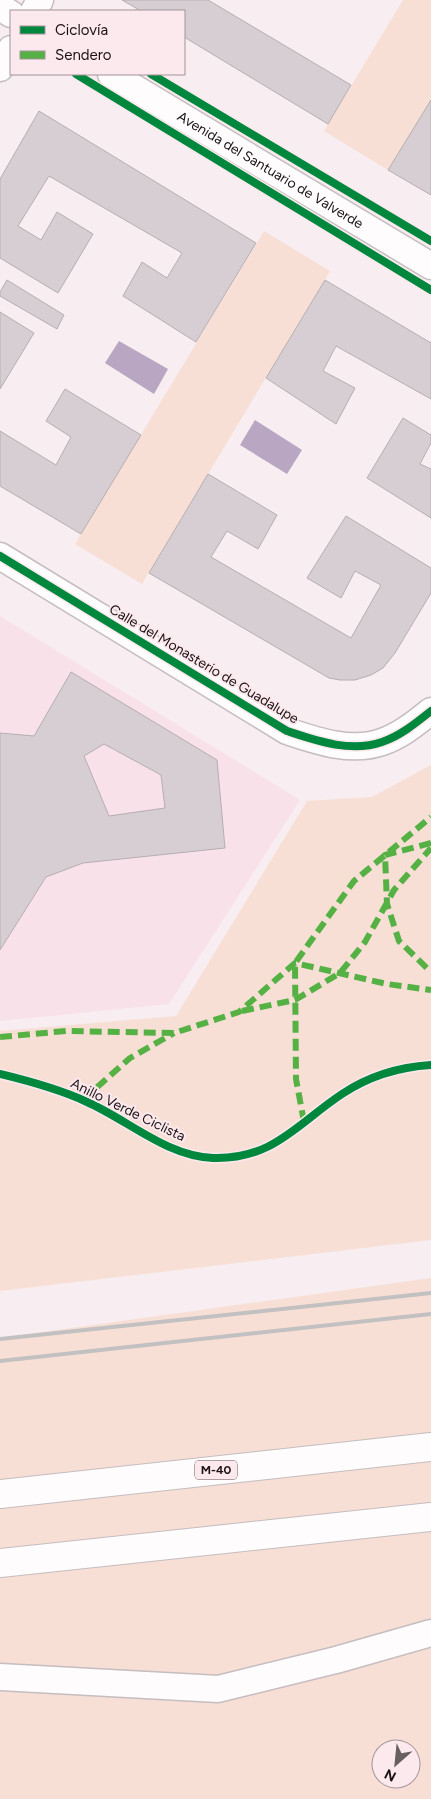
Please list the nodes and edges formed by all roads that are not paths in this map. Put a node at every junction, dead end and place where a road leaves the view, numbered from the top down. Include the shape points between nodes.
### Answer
1 (10, 51) edge
2 (0, 68) edge
3 (114, 75) edge
4 (431, 266) edge
5 (0, 556) edge
6 (431, 711) edge
7 (431, 1447) edge
8 (0, 1494) edge
9 (431, 1517) edge
10 (0, 1563) edge
11 (431, 1633) edge
12 (0, 1678) edge

1 - 2 street
3 - 4 street, Avenida del Santuario de Valverde
5 - 6 street, Calle del Monasterio de Guadalupe via 287,731 325,743 355,747 382,742 412,726
7 - 8 highway, M-40
9 - 10 highway
11 - 12 street via 218,1688

